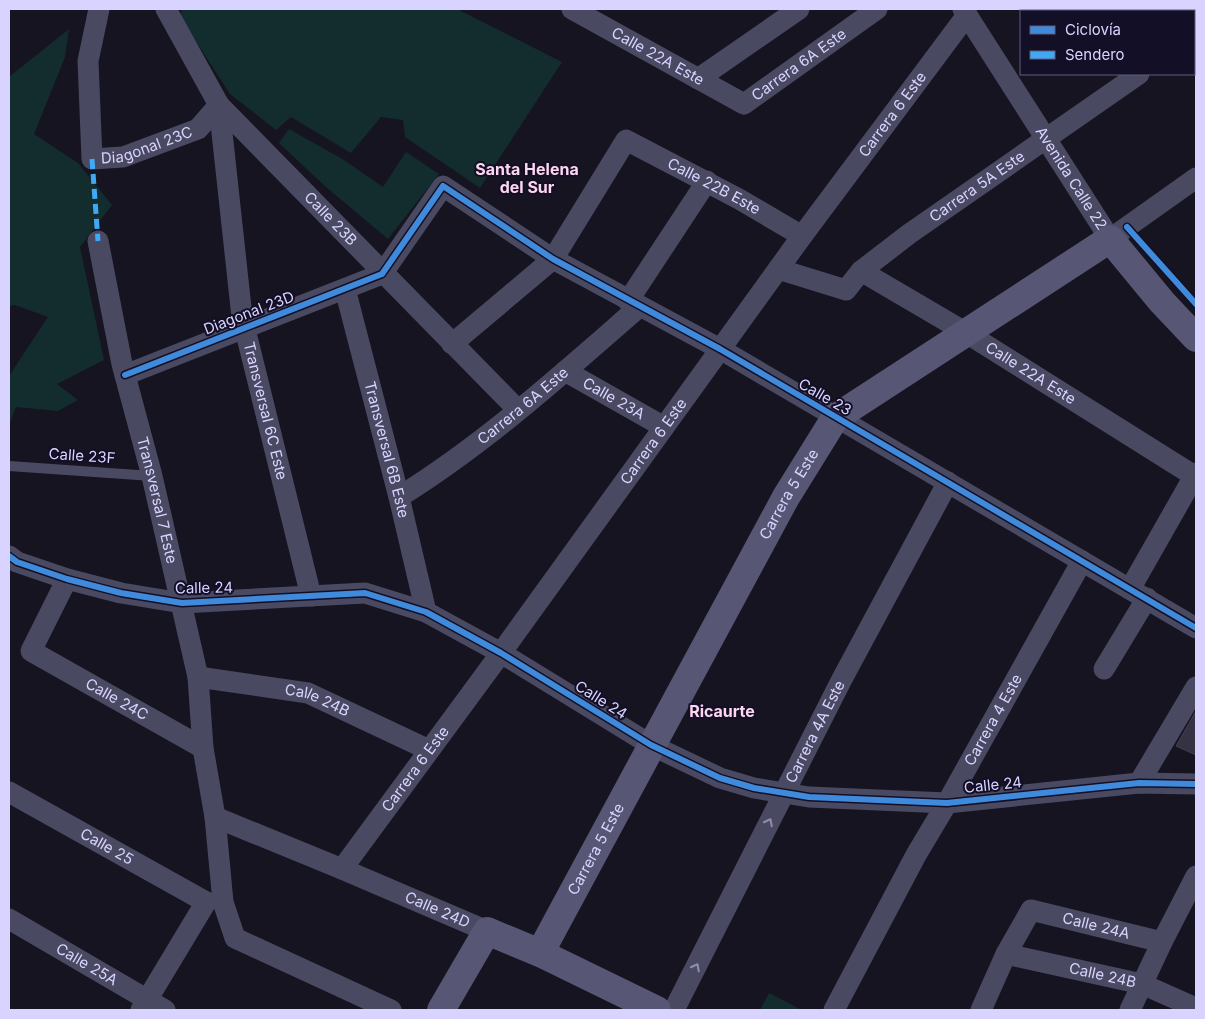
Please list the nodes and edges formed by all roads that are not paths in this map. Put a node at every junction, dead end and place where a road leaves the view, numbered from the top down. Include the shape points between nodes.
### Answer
1 (99, 9) edge
2 (166, 9) edge
3 (572, 9) edge
4 (609, 9) edge
5 (799, 9) edge
6 (877, 9) edge
7 (965, 12) edge
8 (592, 21) junction
9 (1138, 75) edge
10 (698, 79) junction
11 (744, 104) joint
12 (219, 105) junction
13 (1045, 138) junction
14 (1196, 178) edge
15 (707, 181) junction
16 (802, 236) junction
17 (1110, 239) junction
18 (98, 241) dead end
19 (553, 259) junction
20 (778, 269) junction
21 (861, 271) junction
22 (382, 274) junction
23 (345, 289) junction
24 (634, 304) junction
25 (245, 328) junction
26 (965, 332) junction
27 (1196, 338) edge
28 (452, 344) junction
29 (720, 349) junction
30 (565, 371) junction
31 (125, 375) junction
32 (518, 410) junction
33 (835, 418) junction
34 (664, 427) junction
35 (9, 466) edge
36 (152, 476) junction
37 (1196, 476) edge
38 (948, 482) junction
39 (399, 497) junction
40 (9, 556) edge
41 (1082, 562) junction
42 (67, 579) junction
43 (1138, 593) junction
44 (311, 596) junction
45 (182, 603) junction
46 (426, 612) junction
47 (1196, 628) edge
48 (501, 653) junction
49 (1104, 669) dead end
50 (198, 677) junction
51 (1196, 687) edge
52 (651, 745) junction
53 (203, 748) junction
54 (429, 750) junction
55 (1139, 784) junction
56 (1196, 784) edge
57 (9, 792) edge
58 (783, 793) junction
59 (948, 803) junction
60 (215, 817) junction
61 (342, 868) junction
62 (1196, 876) edge
63 (214, 902) junction
64 (9, 919) edge
65 (487, 931) junction
66 (1162, 942) junction
67 (540, 953) junction
68 (1006, 954) junction
69 (1142, 984) junction
70 (144, 1005) edge
71 (1196, 1008) edge
72 (165, 1010) edge
73 (391, 1010) edge
74 (441, 1010) edge
75 (656, 1010) edge
76 (674, 1010) edge
77 (834, 1010) edge
78 (981, 1010) edge
79 (1130, 1010) edge

1 - 12 street, Diagonal 23C via 88,61 92,159 123,157 198,128
2 - 12 street, Calle 23B
3 - 8 street, Calle 22A Este
4 - 8 street
5 - 10 street
6 - 11 street, Carrera 6A Este
7 - 13 street, Avenida Calle 22
7 - 16 street, Carrera 6 Este
8 - 10 street, Calle 22A Este
9 - 13 street, Carrera 5A Este
10 - 11 street, Calle 22A Este
12 - 22 street, Calle 23B
12 - 25 street, Transversal 6C Este
13 - 17 street, Avenida Calle 22
13 - 21 street, Carrera 5A Este
14 - 17 street, Carrera 5 Este
15 - 16 street, Calle 22B Este
15 - 19 street, Calle 22B Este via 626,140
15 - 24 street, Carrera 6A Este
16 - 20 street, Carrera 6 Este
17 - 26 street, Carrera 5 Este
17 - 27 street, Avenida Calle 22
18 - 31 street, Transversal 7 Este
19 - 22 street, Calle 23 via 443,186
19 - 24 street, Calle 23
19 - 28 street
20 - 21 street, Carrera 5A Este via 846,290
20 - 29 street, Carrera 6 Este
21 - 26 street, Calle 22A Este
22 - 23 street, Diagonal 23D
22 - 28 street, Calle 23B
23 - 25 street, Diagonal 23D
23 - 39 street, Transversal 6B Este
24 - 29 street, Calle 23
24 - 30 street, Carrera 6A Este
25 - 31 street, Diagonal 23D
25 - 44 street, Transversal 6C Este
26 - 33 street, Carrera 5 Este
26 - 37 street, Calle 22A Este
28 - 32 street, Calle 23B
29 - 33 street, Calle 23
29 - 34 street, Carrera 6 Este
30 - 32 street, Carrera 6A Este
30 - 34 street, Calle 23A
31 - 36 street, Transversal 7 Este
32 - 39 street, Carrera 6A Este via 440,471
33 - 38 street, Calle 23
33 - 52 street, Carrera 5 Este via 786,497
34 - 48 street, Carrera 6 Este
35 - 36 lane, Calle 23F
36 - 45 street, Transversal 7 Este
37 - 43 street
38 - 41 street, Calle 23
38 - 58 street, Carrera 4A Este
39 - 46 street, Transversal 6B Este
40 - 42 street, Calle 24 via 17,562
41 - 43 street, Calle 23
41 - 59 street, Carrera 4 Este
42 - 45 street, Calle 24 via 121,593
42 - 53 street, Calle 24C via 31,651
43 - 47 street, Calle 23
43 - 49 street
44 - 45 street, Calle 24
44 - 46 street, Calle 24 via 365,593
45 - 50 street, Transversal 7 Este
46 - 48 street, Calle 24
48 - 52 street, Calle 24
48 - 54 street, Carrera 6 Este
50 - 53 street, Transversal 7 Este
50 - 54 street, Calle 24B via 308,693
51 - 55 street
52 - 58 street, Calle 24 via 720,778
52 - 67 street, Carrera 5 Este
53 - 60 street, Transversal 7 Este
54 - 61 street, Carrera 6 Este
55 - 56 street, Calle 24
55 - 59 street, Calle 24
57 - 63 street, Calle 25
58 - 59 street, Calle 24
76 -> 58 street, Carrera 4A Este
59 - 77 street, Carrera 4 Este via 916,855
60 - 61 street, Calle 24D
60 - 63 street, Transversal 7 Este
61 - 65 street, Calle 24D
62 - 66 street
63 - 70 street
63 - 73 street, Transversal 7 Este via 236,938
64 - 70 street, Calle 25A
65 - 67 street, Calle 24D
65 - 74 street
66 - 68 street, Calle 24A via 1031,910
66 - 69 street
67 - 75 street, Calle 24D
68 - 69 street, Calle 24B
68 - 78 street
69 - 71 street, Calle 24B
69 - 79 street
70 - 72 street, Calle 25A

